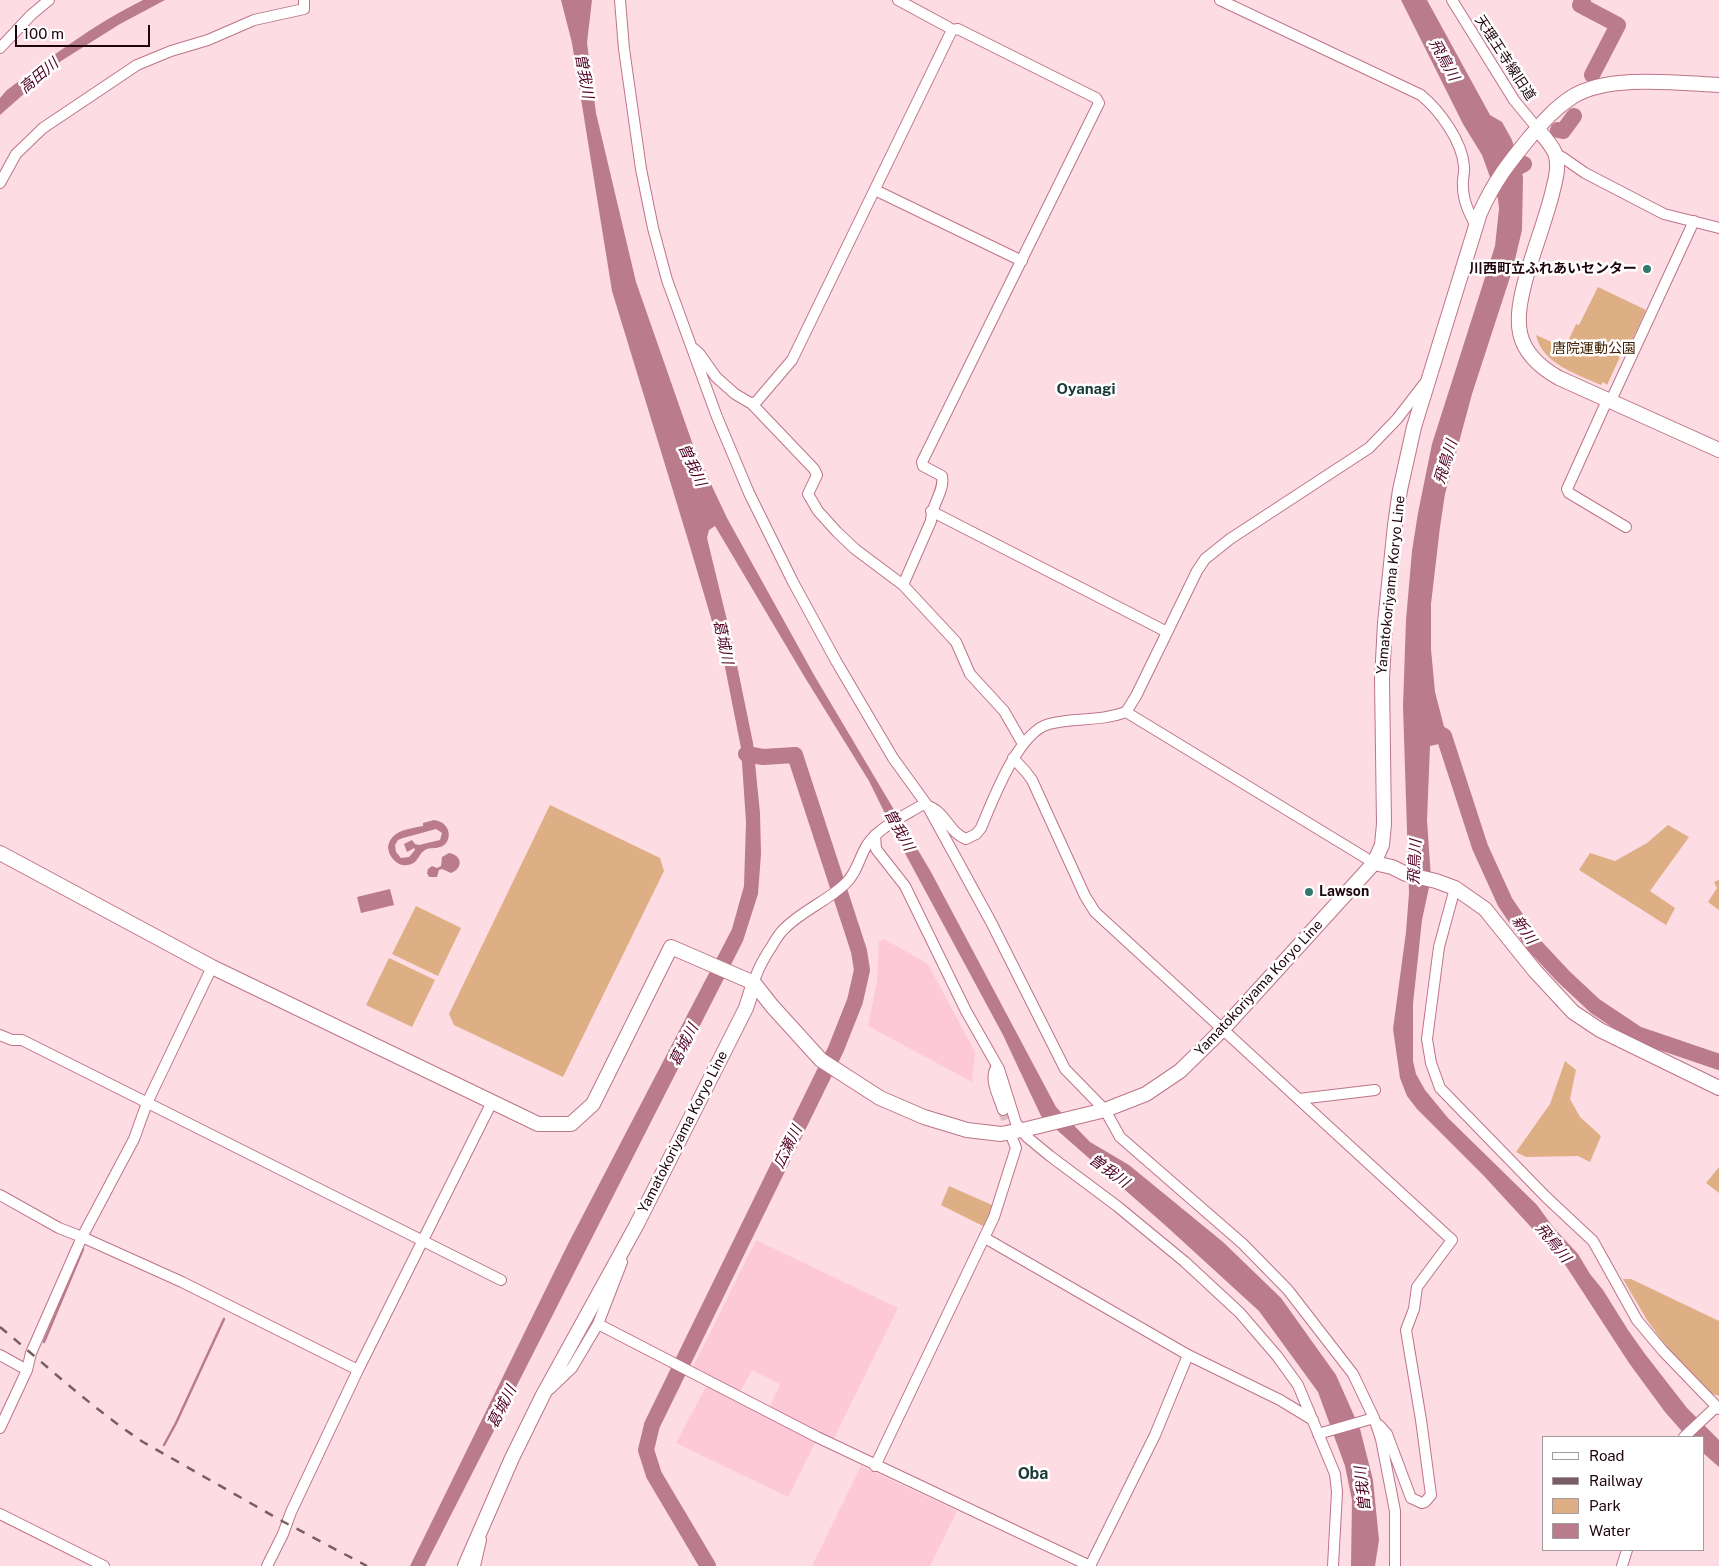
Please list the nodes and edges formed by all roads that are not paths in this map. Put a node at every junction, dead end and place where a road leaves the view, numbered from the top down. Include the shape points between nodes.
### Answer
1 (50, 0) edge
2 (304, 0) edge
3 (620, 0) edge
4 (898, 0) edge
5 (1220, 0) edge
6 (1452, 0) edge
7 (952, 30) junction
8 (0, 48) edge
9 (1719, 85) edge
10 (1537, 128) junction
11 (1555, 154) junction
12 (0, 183) edge
13 (875, 190) junction
14 (1478, 219) junction
15 (1694, 221) junction
16 (1719, 228) edge
17 (1022, 261) junction
18 (691, 345) junction
19 (1429, 376) junction
20 (1609, 401) junction
21 (752, 404) junction
22 (1397, 420) junction
23 (1414, 427) junction
24 (1719, 450) edge
25 (931, 511) junction
26 (1626, 527) dead end
27 (903, 586) junction
28 (1167, 632) junction
29 (1126, 712) junction
30 (1023, 744) junction
31 (1013, 758) junction
32 (924, 805) junction
33 (875, 835) junction
34 (0, 853) edge
35 (1374, 863) junction
36 (1455, 888) junction
37 (212, 967) junction
38 (749, 982) junction
39 (1223, 1030) junction
40 (0, 1034) edge
41 (997, 1066) junction
42 (1719, 1088) edge
43 (1375, 1090) dead end
44 (1299, 1099) junction
45 (492, 1102) junction
46 (146, 1103) junction
47 (1003, 1110) tunnel mouth
48 (1100, 1111) junction
49 (1020, 1131) junction
50 (0, 1196) edge
51 (636, 1226) junction
52 (82, 1237) junction
53 (985, 1238) junction
54 (423, 1241) junction
55 (501, 1280) dead end
56 (598, 1324) junction
57 (0, 1355) edge
58 (1188, 1355) junction
59 (27, 1370) junction
60 (358, 1370) junction
61 (543, 1395) junction
62 (1717, 1408) edge
63 (1370, 1419) junction
64 (1313, 1420) junction
65 (0, 1428) edge
66 (1321, 1434) junction
67 (1685, 1436) edge
68 (875, 1466) junction
69 (0, 1514) edge
70 (486, 1517) junction
71 (1627, 1551) edge
72 (104, 1566) edge
73 (267, 1566) edge
74 (465, 1566) edge
75 (475, 1566) edge
76 (1090, 1566) edge
77 (1333, 1566) edge
78 (1394, 1566) edge
79 (1622, 1566) edge

1 - 8 street
2 - 12 street via 304,9 254,20 137,65 43,128 16,154
3 - 18 street via 628,83 653,228 667,280
4 - 7 street
5 - 14 street via 1421,95 1459,144 1464,166 1462,185 1466,209
6 - 10 street, 天理王寺線旧道 via 1514,100
7 - 13 street
7 - 17 street via 958,29 1096,98 1099,103
9 - 10 main road, Yamatokoriyama Koryo Line via 1633,82 1595,88 1572,97
10 - 11 main road
10 - 14 main road, Yamatokoriyama Koryo Line via 1500,174
11 - 15 street via 1664,214
11 - 20 main road via 1557,172 1520,301 1518,323 1527,351 1536,362 1559,378
13 - 17 street
13 - 21 street via 792,360
14 - 19 main road, Yamatokoriyama Koryo Line
15 - 16 street
15 - 20 street
17 - 25 street via 922,462 942,476 943,482
18 - 21 street via 716,377
18 - 32 street via 749,493 793,582 836,661
19 - 22 street
19 - 23 main road, Yamatokoriyama Koryo Line
20 - 24 main road
20 - 26 street via 1567,490
21 - 27 street via 814,469 817,475 808,494 818,511 855,550
22 - 23 street via 1405,420
22 - 28 street via 1369,448 1230,539 1205,560
23 - 35 main road, Yamatokoriyama Koryo Line via 1395,525 1385,622 1382,679 1384,824 1382,845
25 - 27 street via 931,521
25 - 28 street
27 - 30 street via 956,642 970,674 1004,711
28 - 29 street
29 - 30 street via 1104,719 1048,724
29 - 35 street
30 - 31 street
31 - 32 street via 976,834 966,839 957,836 938,810
31 - 39 street via 1032,780 1095,912
32 - 33 street
32 - 48 street via 991,922 1065,1069
33 - 38 street via 866,846 854,874 829,897 782,931
33 - 41 street via 876,849 905,886 966,1011
34 - 37 main road
35 - 36 main road
35 - 39 main road, Yamatokoriyama Koryo Line
36 - 42 main road via 1485,909 1534,971 1573,1012 1600,1030
36 - 62 street via 1439,947 1427,1039 1440,1088 1593,1241 1637,1320
37 - 45 main road
37 - 46 street
38 - 45 main road via 671,947 593,1104 571,1124 538,1124
38 - 49 main road, Yamatokoriyama Koryo Line via 821,1060 880,1098 924,1117 967,1130 1001,1134
38 - 51 main road, Yamatokoriyama Koryo Line via 746,1008
39 - 44 street
39 - 48 main road, Yamatokoriyama Koryo Line via 1180,1071 1146,1094
40 - 46 street via 12,1040 22,1040
41 - 47 street via 993,1078
41 - 49 street
43 - 44 street
44 - 63 street via 1452,1240 1417,1288 1406,1330 1431,1495 1425,1502 1411,1498 1387,1434
45 - 54 street
46 - 52 street via 134,1139
46 - 54 street
48 - 49 main road, Yamatokoriyama Koryo Line
48 - 63 street via 1120,1137 1243,1244 1288,1290 1353,1374
49 - 53 street
49 - 64 street via 1185,1262 1240,1313 1298,1385
50 - 52 street
51 - 56 street
51 - 61 main road, Yamatokoriyama Koryo Line
52 - 59 street via 30,1352
52 - 60 street via 182,1282
53 - 58 street
53 - 68 street
54 - 55 street
54 - 60 street
56 - 61 street via 572,1368
56 - 68 street
57 - 59 street
58 - 64 street via 1280,1400
58 - 76 street via 1155,1435
59 - 65 street
60 - 73 street
61 - 70 main road, Yamatokoriyama Koryo Line
62 - 67 street
63 - 66 street
63 - 78 street via 1381,1439 1395,1511
64 - 66 street
66 - 77 street via 1335,1474 1337,1492
68 - 76 street
69 - 72 street
70 - 74 main road, Yamatokoriyama Koryo Line
70 - 75 street
71 - 79 street

